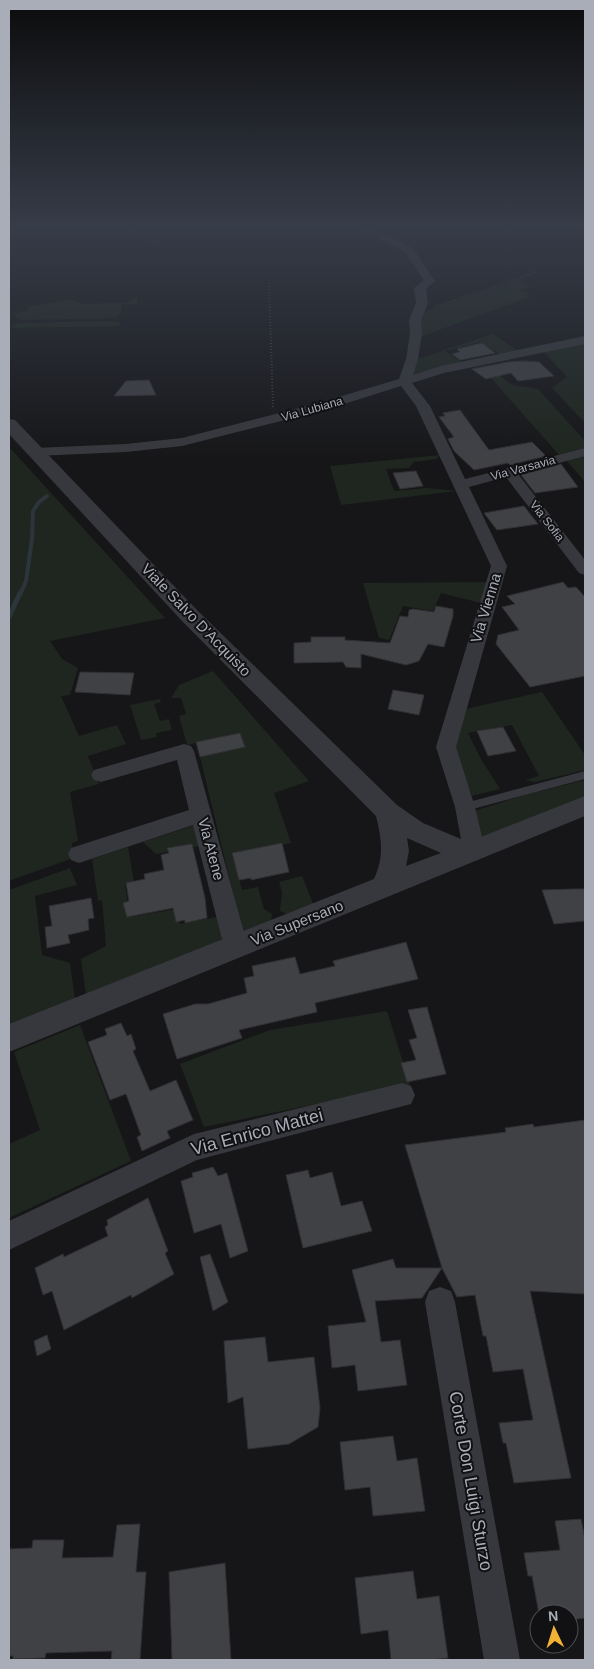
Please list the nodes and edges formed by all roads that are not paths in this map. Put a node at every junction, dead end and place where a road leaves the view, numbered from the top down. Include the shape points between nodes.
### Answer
1 (421, 305) edge
2 (585, 340) edge
3 (404, 382) junction
4 (9, 424) edge
5 (35, 452) junction
6 (585, 452) edge
7 (509, 472) junction
8 (460, 485) junction
9 (585, 570) edge
10 (101, 775) dead end
11 (585, 775) edge
12 (585, 806) edge
13 (465, 807) junction
14 (388, 812) junction
15 (202, 814) junction
16 (471, 851) junction
17 (79, 854) dead end
18 (383, 888) junction
19 (236, 947) junction
20 (9, 1038) edge
21 (402, 1095) dead end
22 (9, 1236) edge
23 (440, 1302) dead end
24 (502, 1660) edge

1 - 3 street via 415,320 412,359
2 - 3 street, Via Lubiana via 441,370
3 - 5 street, Via Lubiana via 273,420 182,442
3 - 8 street, Via Vienna via 423,406
4 - 5 street, Viale Salvo D'Acquisto
5 - 14 street, Viale Salvo D'Acquisto via 190,616
6 - 7 street, Via Varsavia
7 - 8 street, Via Varsavia
7 - 9 street, Via Sofia
8 - 13 street, Via Vienna via 499,566 446,747
10 - 15 street, Via Atene via 184,751
11 - 13 lane
12 - 16 street, Via Supersano
13 - 16 street, Via Vienna
14 - 16 street, Viale Salvo D'Acquisto via 414,830
14 - 18 street via 397,849
15 - 17 street
15 - 19 street, Via Atene
16 - 18 street, Via Supersano
18 - 19 street, Via Supersano
19 - 20 street, Via Supersano
21 - 22 street, Via Enrico Mattei via 194,1147
23 - 24 street, Corte Don Luigi Sturzo

